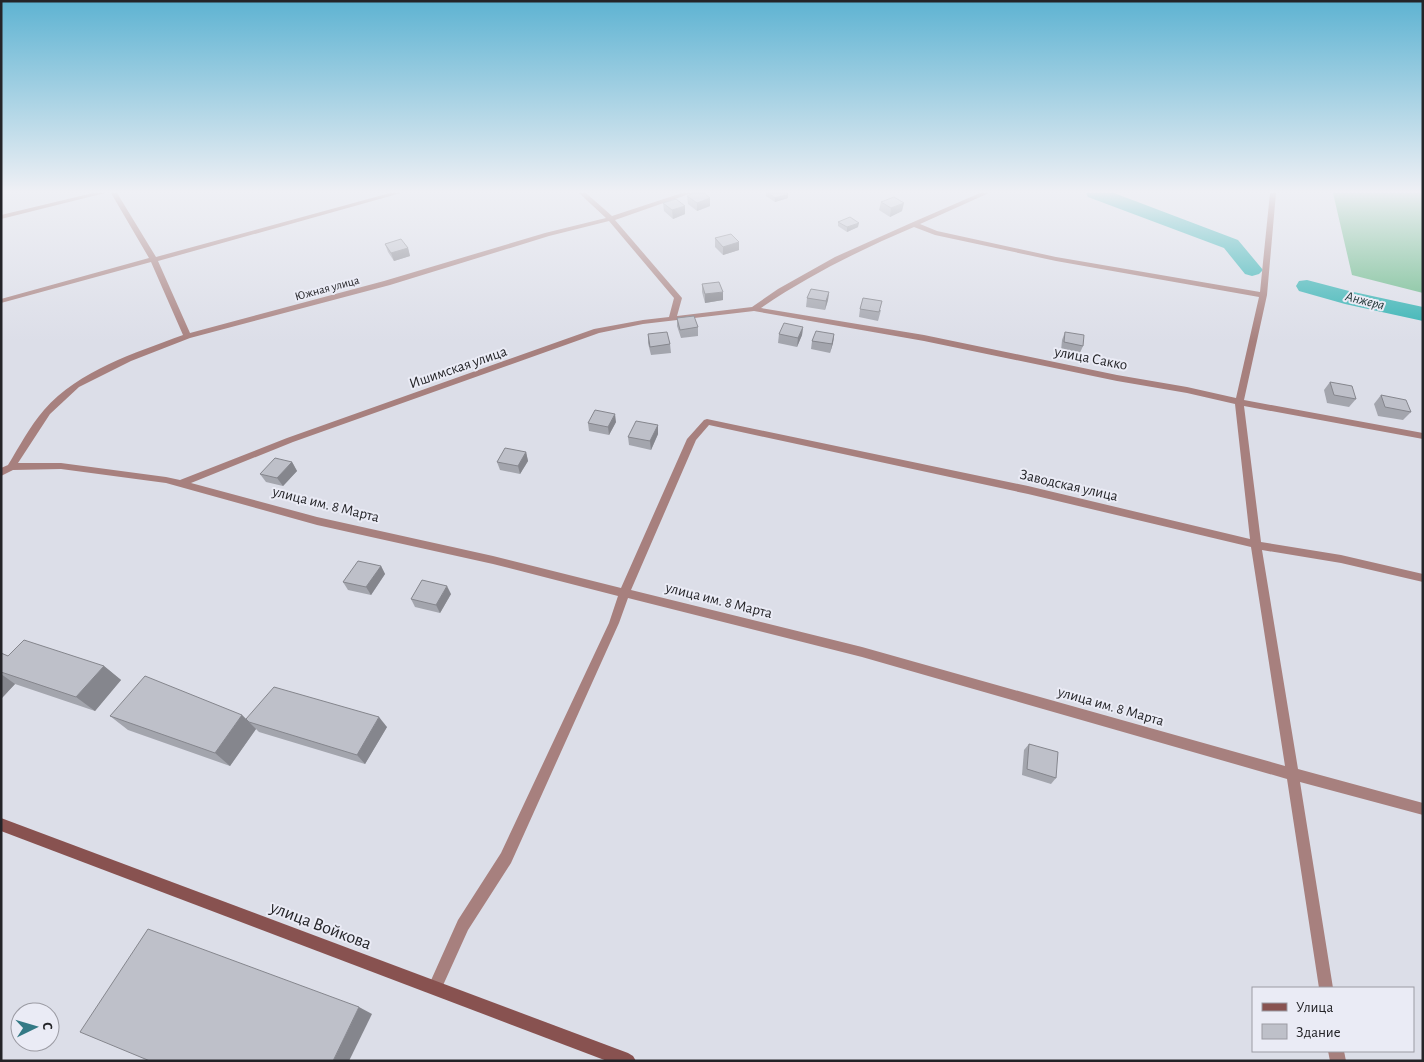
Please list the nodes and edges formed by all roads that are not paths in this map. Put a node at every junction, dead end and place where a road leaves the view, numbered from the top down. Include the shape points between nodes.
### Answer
1 (144, 243) edge
2 (218, 243) edge
3 (519, 243) edge
4 (631, 243) edge
5 (871, 243) edge
6 (979, 243) edge
7 (1268, 243) edge
8 (154, 260) junction
9 (1263, 295) junction
10 (1, 301) edge
11 (754, 309) junction
12 (672, 319) junction
13 (187, 336) junction
14 (1239, 402) junction
15 (1423, 436) edge
16 (11, 467) junction
17 (1, 473) edge
18 (180, 484) junction
19 (1256, 544) junction
20 (1423, 578) edge
21 (624, 593) junction
22 (1292, 774) junction
23 (1423, 810) edge
24 (1, 824) edge
25 (1326, 987) edge
26 (435, 988) junction
27 (628, 1061) edge

1 - 8 street
2 - 8 street
3 - 13 street, Южная улица via 387,283
4 - 12 street via 678,298
5 - 11 street via 782,288
6 - 9 street
7 - 9 street
8 - 10 street
8 - 13 street
9 - 14 street
11 - 12 street, Ишимская улица
11 - 14 street, улица Сакко via 924,338
12 - 18 street, Ишимская улица via 597,331 290,440
13 - 16 street, Южная улица via 128,358 76,385 47,412
14 - 15 street, улица Сакко
14 - 19 street
16 - 17 street, улица им. 8 Марта
16 - 18 street, улица им. 8 Марта via 62,466
18 - 21 street, улица им. 8 Марта
19 - 20 street, Заводская улица
19 - 21 street, Заводская улица via 1028,490 707,422 692,439
19 - 22 street
21 - 22 street, улица им. 8 Марта via 862,652
21 - 26 street via 614,623 506,858 463,925
22 - 23 street, улица им. 8 Марта
22 - 25 street
24 - 26 street, улица Войкова
26 - 27 street, улица Войкова

